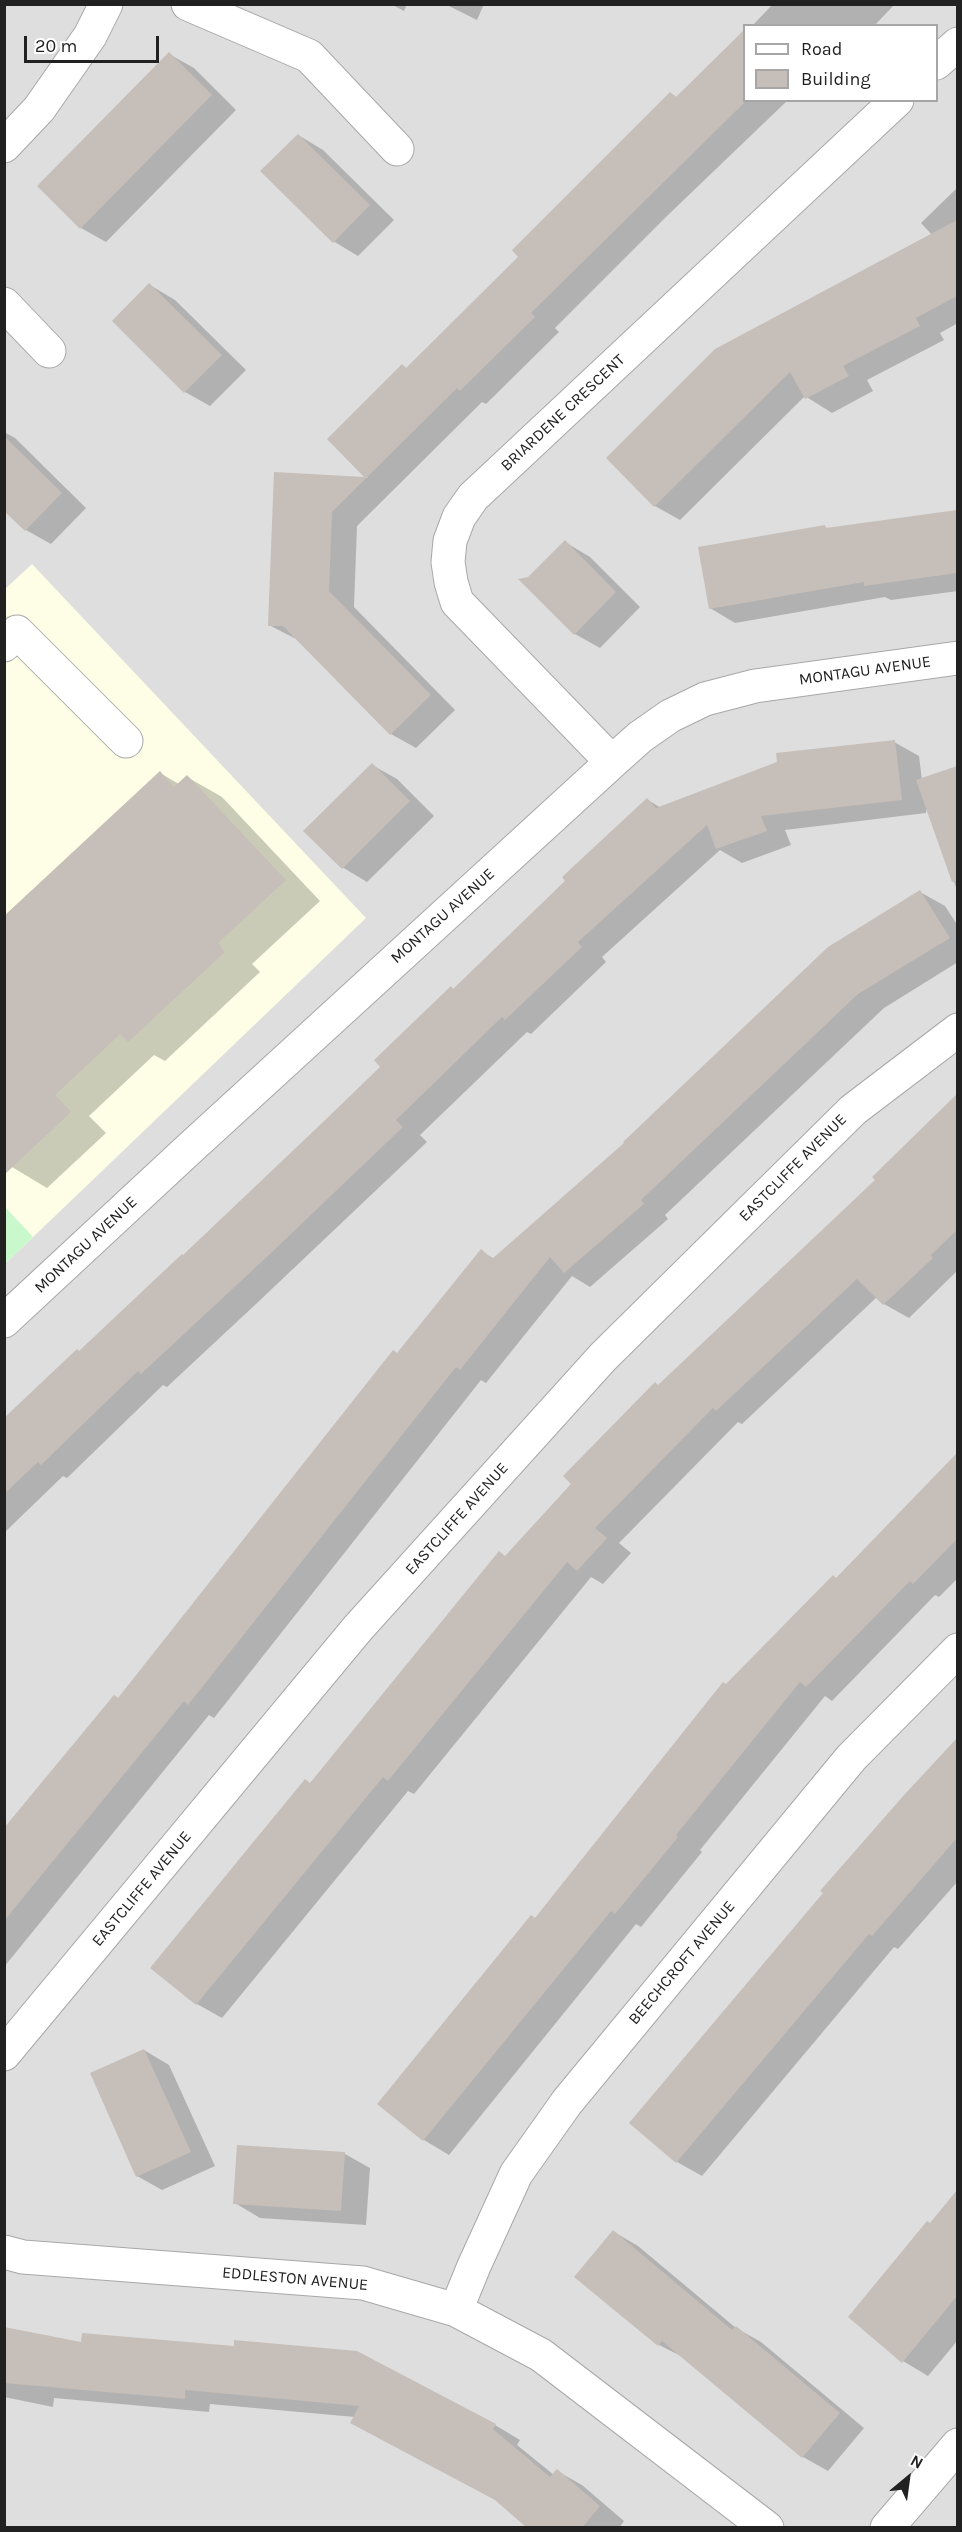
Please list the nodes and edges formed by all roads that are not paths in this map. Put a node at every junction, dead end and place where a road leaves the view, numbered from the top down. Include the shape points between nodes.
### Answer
1 (106, 4) edge
2 (188, 4) edge
3 (957, 44) edge
4 (938, 61) edge
5 (895, 102) edge
6 (4, 146) edge
7 (396, 149) dead end
8 (4, 304) edge
9 (49, 351) dead end
10 (4, 645) edge
11 (957, 658) edge
12 (126, 741) dead end
13 (612, 762) junction
14 (957, 1030) edge
15 (4, 1321) edge
16 (957, 1650) edge
17 (4, 2054) edge
18 (4, 2252) edge
19 (456, 2310) junction
20 (957, 2445) edge
21 (767, 2528) edge
22 (887, 2528) edge

1 - 6 street via 90,36 39,109
2 - 7 street via 309,56
3 - 4 street
5 - 13 street, BRIARDENE CRESCENT via 473,496 459,517 450,541 448,562 457,602
8 - 9 street
10 - 12 street via 17,632
11 - 13 street, MONTAGU AVENUE via 755,686 705,699 670,716
13 - 15 street, MONTAGU AVENUE
14 - 17 street, EASTCLIFFE AVENUE via 853,1110 603,1358 358,1628
16 - 19 street, BEECHCROFT AVENUE via 851,1758 567,2102 516,2174
18 - 19 street, EDDLESTON AVENUE via 22,2257 363,2283
19 - 21 street, EDDLESTON AVENUE via 541,2355
20 - 22 street

